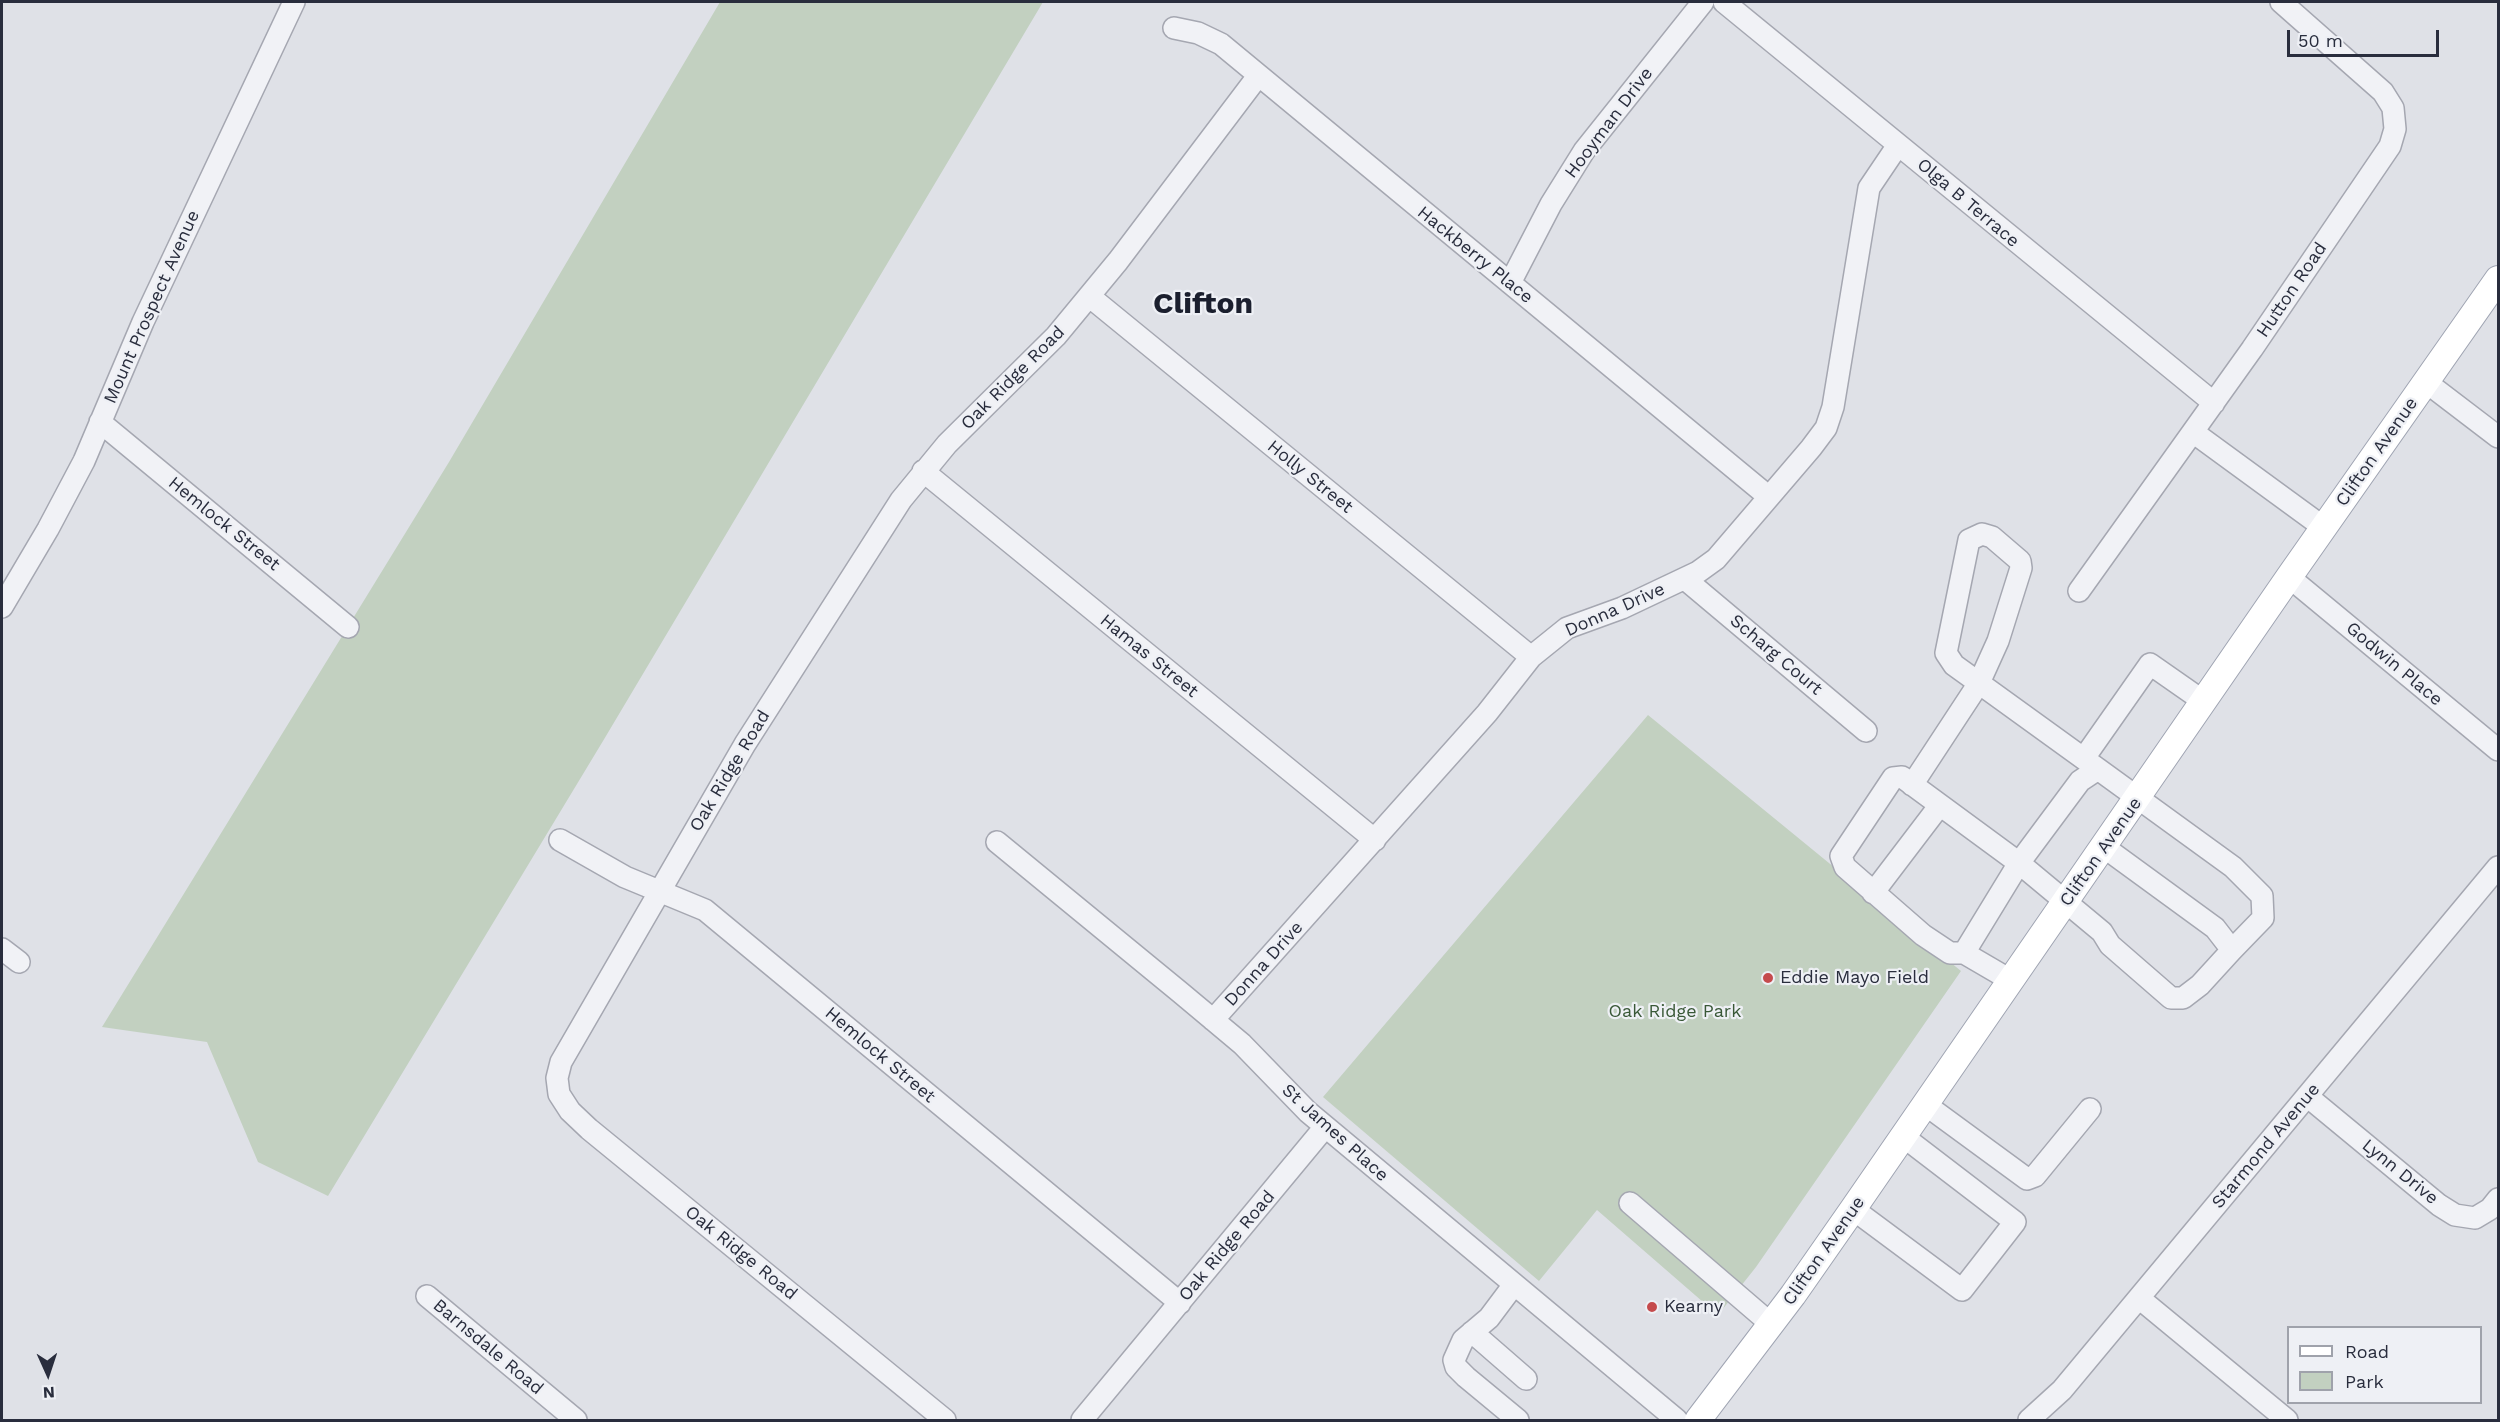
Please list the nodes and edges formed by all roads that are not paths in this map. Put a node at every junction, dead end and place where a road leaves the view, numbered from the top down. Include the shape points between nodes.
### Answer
1 (294, 2) edge
2 (1703, 2) edge
3 (1724, 2) edge
4 (2281, 2) edge
5 (1174, 28) dead end
6 (1258, 76) junction
7 (1898, 145) junction
8 (2499, 279) edge
9 (1510, 283) junction
10 (1089, 296) junction
11 (2426, 382) junction
12 (2214, 403) junction
13 (100, 422) junction
14 (2193, 432) junction
15 (2499, 437) edge
16 (923, 471) junction
17 (1769, 497) junction
18 (2323, 527) junction
19 (2289, 577) junction
20 (1686, 579) junction
21 (2079, 591) dead end
22 (2, 607) edge
23 (348, 627) dead end
24 (1531, 657) junction
25 (1979, 683) junction
26 (2203, 701) junction
27 (1866, 731) dead end
28 (2499, 750) edge
29 (2091, 764) junction
30 (1912, 785) junction
31 (2138, 797) junction
32 (1940, 805) junction
33 (560, 840) dead end
34 (1375, 840) junction
35 (997, 842) dead end
36 (2104, 846) junction
37 (2019, 863) junction
38 (2499, 867) edge
39 (658, 892) junction
40 (1873, 893) junction
41 (2065, 903) junction
42 (2, 949) edge
43 (2232, 950) junction
44 (1964, 953) junction
45 (18, 962) dead end
46 (2012, 981) junction
47 (1213, 1020) junction
48 (2307, 1096) junction
49 (1926, 1105) junction
50 (2090, 1109) dead end
51 (1325, 1127) junction
52 (1904, 1137) junction
53 (2499, 1199) edge
54 (1630, 1203) dead end
55 (1854, 1209) junction
56 (1513, 1286) junction
57 (427, 1296) dead end
58 (2139, 1298) junction
59 (1180, 1303) junction
60 (1771, 1324) junction
61 (1468, 1336) junction
62 (1526, 1379) dead end
63 (576, 1420) edge
64 (945, 1420) edge
65 (1082, 1420) edge
66 (1518, 1420) edge
67 (1677, 1420) edge
68 (1698, 1420) edge
69 (2029, 1420) edge
70 (2287, 1420) edge

1 - 13 street, Mount Prospect Avenue
2 - 9 street, Hooyman Drive via 1584,151
3 - 7 street, Olga B Terrace
4 - 12 street, Hutton Road via 2383,92 2393,108 2395,129 2390,146
5 - 6 street, Hackberry Place via 1198,33 1221,44
6 - 9 street, Hackberry Place
6 - 10 street, Oak Ridge Road
7 - 12 street, Olga B Terrace
7 - 17 street, Donna Drive via 1869,188 1833,407 1826,428
8 - 11 main road, Clifton Avenue
9 - 17 street, Hackberry Place
10 - 16 street, Oak Ridge Road via 1056,336
10 - 24 street, Holly Street
11 - 15 street
11 - 18 main road, Clifton Avenue
12 - 14 street, Hutton Road
13 - 22 street, Mount Prospect Avenue via 48,529
13 - 23 street, Hemlock Street
14 - 18 street
14 - 21 street, Hutton Road
16 - 34 street, Hamas Street
16 - 39 street, Oak Ridge Road via 745,744
17 - 20 street, Donna Drive via 1716,558
18 - 19 main road, Clifton Avenue
19 - 26 main road, Clifton Avenue
19 - 28 street, Godwin Place
20 - 24 street, Donna Drive via 1567,628
20 - 27 street, Scharg Court
24 - 34 street, Donna Drive
25 - 25 street via 1953,665 1946,653 1970,540 1975,535 1992,537 2020,561 2021,568 1998,641
25 - 29 street
25 - 30 street
26 - 29 street via 2150,664
26 - 31 main road, Clifton Avenue
29 - 31 street
29 - 37 street
30 - 32 street
30 - 40 street via 1902,777 1893,778 1841,856 1845,867
31 - 36 main road, Clifton Avenue
31 - 43 street via 2232,867 2262,896 2263,918
32 - 37 street
32 - 40 street
33 - 39 street, Hemlock Street
34 - 47 street, Donna Drive
35 - 47 street, St James Place
36 - 41 main road, Clifton Avenue
36 - 43 street via 2216,928
37 - 41 street
37 - 44 street
38 - 48 street, Starmond Avenue
39 - 59 street, Hemlock Street via 705,910
39 - 64 street, Oak Ridge Road via 561,1062 559,1094 589,1129
40 - 44 street via 1950,953
41 - 43 street via 2102,932 2110,945 2171,998 2183,998 2200,986
41 - 46 main road, Clifton Avenue
42 - 45 street
44 - 46 street
46 - 49 main road, Clifton Avenue
47 - 51 street, St James Place
48 - 53 street, Lynn Drive via 2455,1215 2475,1218
48 - 58 street, Starmond Avenue
49 - 50 street via 2026,1179 2035,1176
49 - 52 main road, Clifton Avenue
51 - 56 street, St James Place
51 - 59 street, Oak Ridge Road
52 - 55 main road, Clifton Avenue
52 - 55 street via 2015,1221 1962,1290
54 - 60 street
55 - 60 main road, Clifton Avenue
56 - 61 street
56 - 67 street, St James Place
57 - 63 street, Barnsdale Road
58 - 69 street, Starmond Avenue via 2062,1390
58 - 70 street
59 - 65 street, Oak Ridge Road
60 - 68 main road, Clifton Avenue
61 - 62 street
61 - 66 street via 1456,1352 1456,1367

